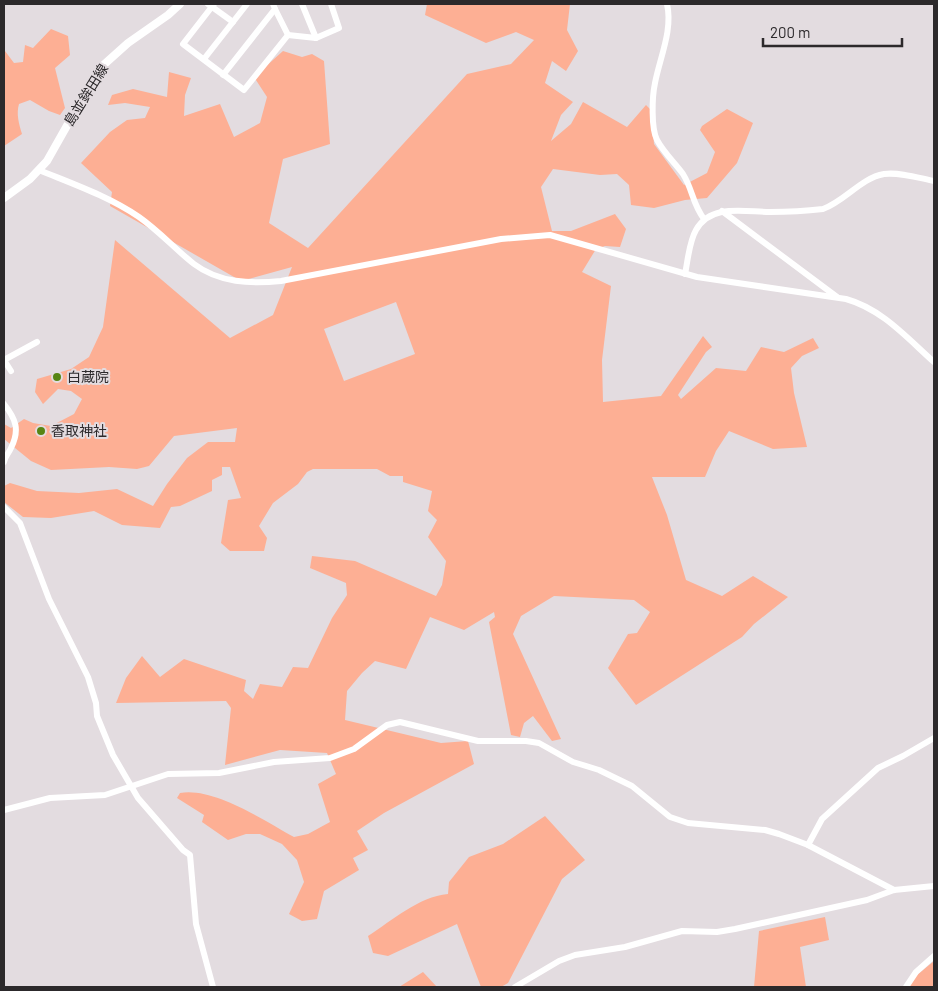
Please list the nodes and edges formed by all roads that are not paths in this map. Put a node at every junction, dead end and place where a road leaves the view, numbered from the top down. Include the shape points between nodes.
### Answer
1 (180, 4) edge
2 (247, 4) edge
3 (302, 4) edge
4 (331, 4) edge
5 (667, 4) edge
6 (211, 5) edge
7 (274, 6) edge
8 (233, 22) junction
9 (288, 35) junction
10 (316, 38) junction
11 (204, 59) junction
12 (224, 75) junction
13 (39, 170) junction
14 (934, 181) edge
15 (4, 198) edge
16 (722, 212) junction
17 (704, 219) junction
18 (685, 274) junction
19 (838, 298) junction
20 (37, 342) dead end
21 (4, 360) edge
22 (934, 362) edge
23 (11, 371) dead end
24 (4, 404) edge
25 (4, 462) edge
26 (4, 508) edge
27 (934, 738) edge
28 (131, 787) junction
29 (4, 810) edge
30 (808, 844) junction
31 (934, 886) edge
32 (894, 890) junction
33 (934, 956) edge
34 (213, 987) edge
35 (515, 987) edge
36 (906, 987) edge

1 - 13 main road, 島並鉾田線 via 99,69
2 - 8 street
3 - 10 street
4 - 10 street via 339,28
5 - 17 street via 666,40 652,97 657,139 683,174 696,209
6 - 8 street
6 - 11 street via 183,44
7 - 9 street
7 - 12 street
8 - 11 street
9 - 10 street
9 - 12 street via 244,90
11 - 12 street
13 - 15 main road, 島並鉾田線
13 - 18 street via 114,202 146,223 195,265 228,280 281,281 501,239 539,235 550,235
14 - 16 street via 896,174 882,175 823,209
16 - 17 street
16 - 19 street
17 - 18 street via 692,238
18 - 19 street
19 - 22 street via 858,302 875,311
20 - 21 street
21 - 23 street
24 - 25 street via 15,421 16,435
26 - 28 street via 20,523 49,599 88,677 104,734
27 - 30 street via 878,768 822,819
28 - 29 street via 96,796 45,798
28 - 30 street via 168,774 219,774 274,762 330,758 354,749 387,725 400,722 478,741 539,743 573,762 600,770 632,786 670,817 688,823 765,830
28 - 34 street via 190,856 196,924
30 - 32 street
31 - 32 street
32 - 35 street via 867,900 735,929 682,931 579,954 559,961
33 - 36 street via 916,972

